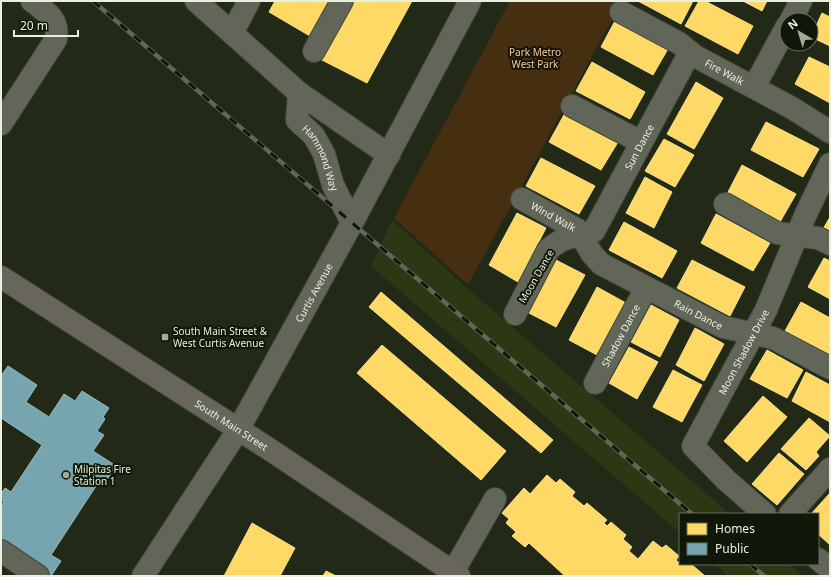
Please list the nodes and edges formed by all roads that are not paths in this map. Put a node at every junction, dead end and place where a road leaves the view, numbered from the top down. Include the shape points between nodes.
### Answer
1 (32, 1) edge
2 (196, 1) edge
3 (249, 1) edge
4 (342, 1) edge
5 (470, 1) edge
6 (801, 1) edge
7 (621, 12) dead end
8 (795, 12) edge
9 (232, 33) junction
10 (779, 41) edge
11 (314, 50) dead end
12 (690, 52) junction
13 (754, 87) junction
14 (299, 93) junction
15 (572, 106) dead end
16 (1, 124) edge
17 (830, 132) edge
18 (641, 142) junction
19 (389, 155) junction
20 (830, 164) edge
21 (522, 199) dead end
22 (725, 204) dead end
23 (352, 223) junction
24 (798, 235) junction
25 (583, 236) junction
26 (830, 244) edge
27 (1, 277) edge
28 (646, 288) junction
29 (514, 314) dead end
30 (752, 334) junction
31 (830, 368) edge
32 (595, 383) dead end
33 (238, 430) junction
34 (830, 469) edge
35 (495, 499) dead end
36 (765, 513) edge
37 (791, 513) edge
38 (1, 551) edge
39 (819, 560) edge
40 (830, 569) edge
41 (456, 574) edge
42 (38, 576) edge
43 (144, 576) edge

1 - 16 street via 53,18 57,30 56,39
2 - 9 street
3 - 9 street
4 - 11 street
5 - 19 street, Curtis Avenue
6 - 8 street
7 - 12 street, Fire Walk via 679,43
9 - 14 street
10 - 13 street
12 - 13 street, Fire Walk
12 - 18 street, Sun Dance
13 - 17 street, Fire Walk
14 - 19 street
14 - 23 street, Hammond Way via 297,120 314,136 324,154 333,185
15 - 18 street
18 - 25 street, Sun Dance via 594,231
19 - 23 street, Curtis Avenue
20 - 24 street, Moon Shadow Drive
21 - 25 street, Wind Walk via 578,230
22 - 24 street via 777,233
23 - 33 street, Curtis Avenue
24 - 26 street via 818,238
24 - 30 street, Moon Shadow Drive via 766,310
25 - 28 street, Rain Dance via 592,254 601,264
25 - 29 street, Moon Dance via 567,237 548,250
27 - 33 main road, South Main Street
28 - 30 street, Rain Dance via 723,327
28 - 32 street, Shadow Dance
30 - 31 street, Rain Dance via 773,338
30 - 36 street, Moon Shadow Drive via 693,446 726,480
33 - 41 main road, South Main Street
33 - 43 street, Curtis Avenue
34 - 37 street
35 - 41 street
38 - 42 street
39 - 40 street

